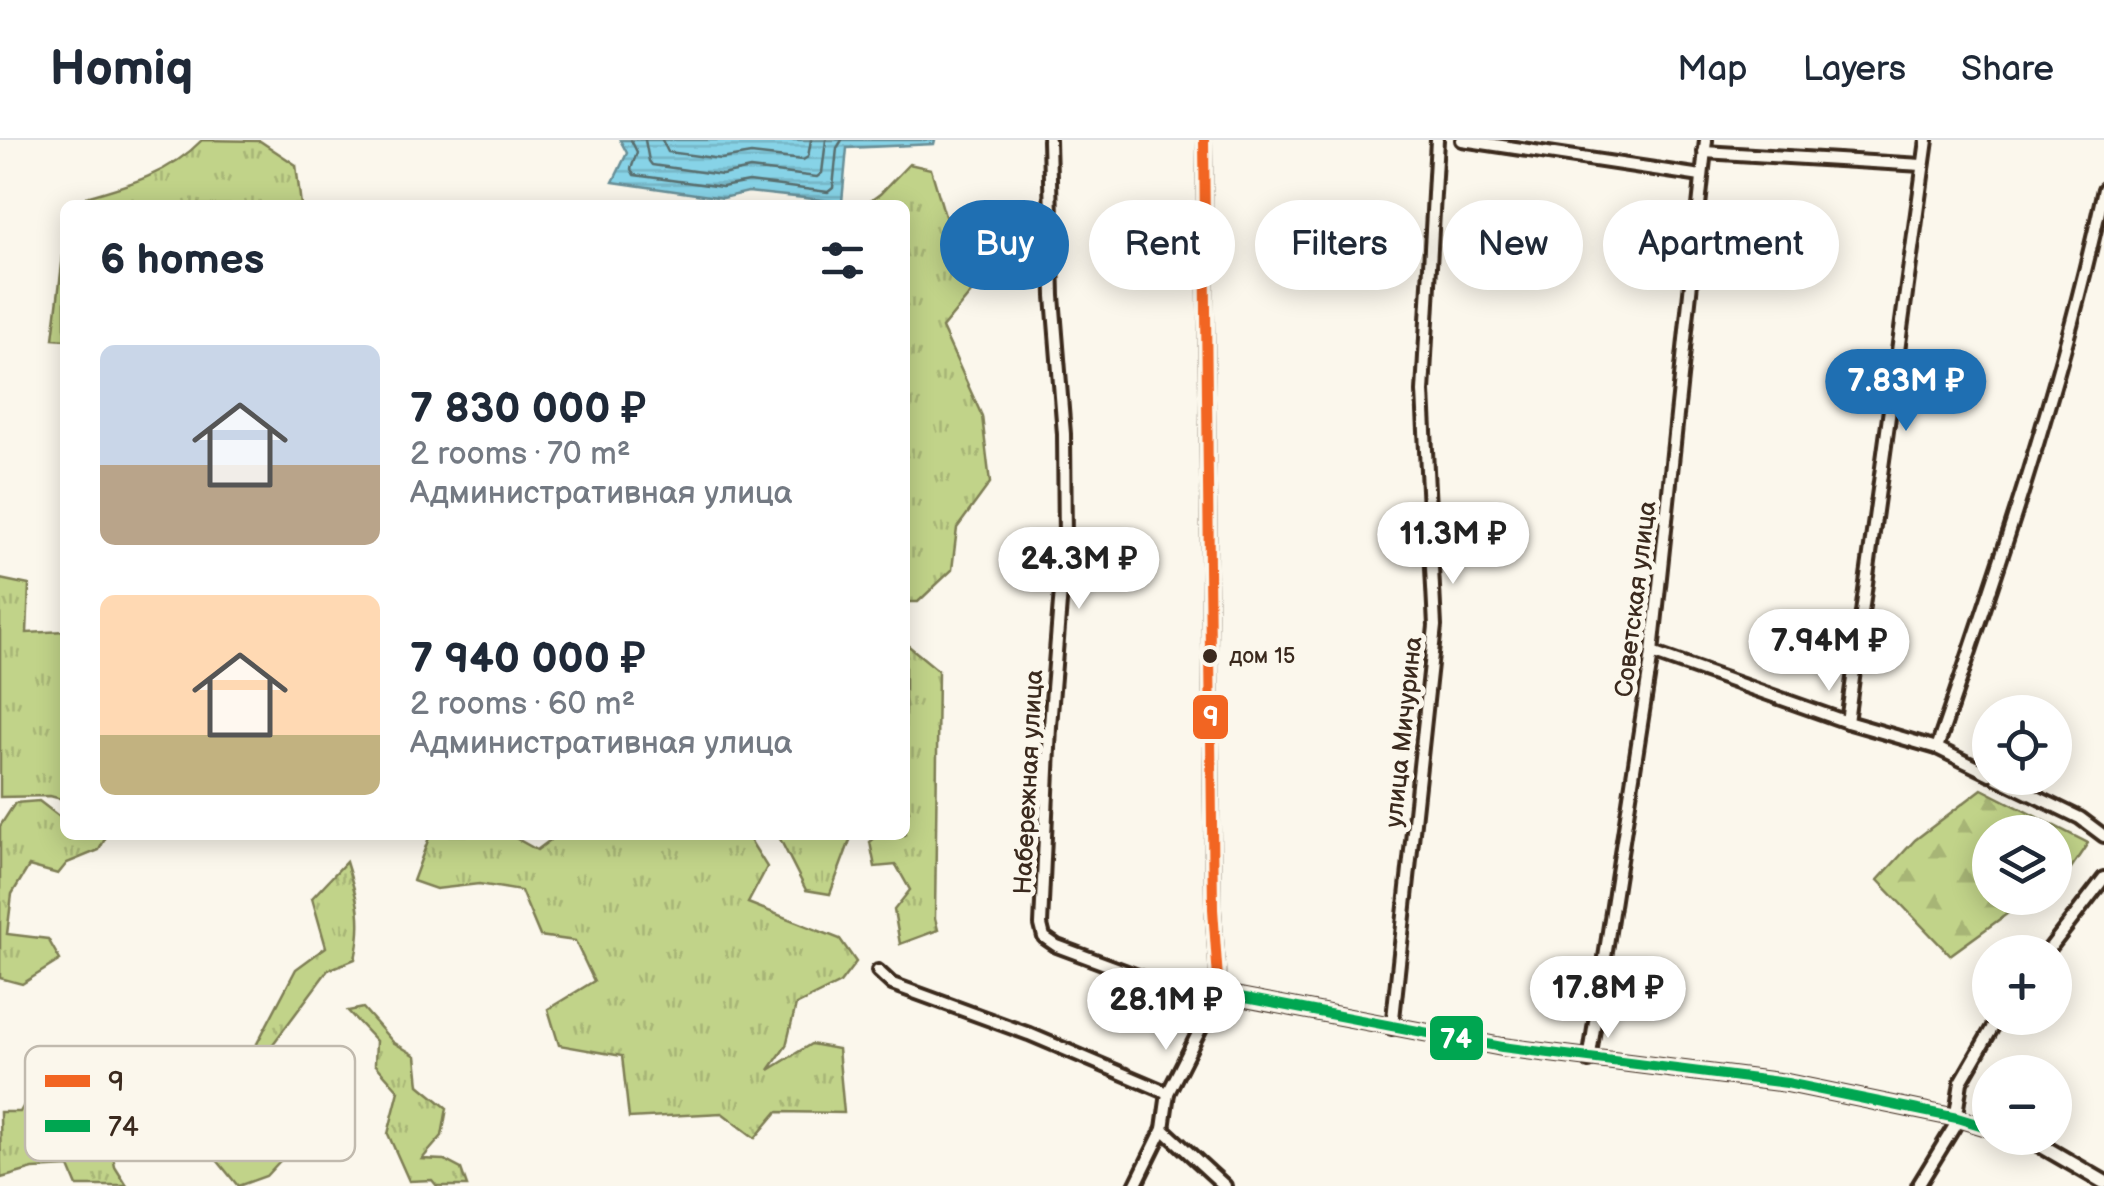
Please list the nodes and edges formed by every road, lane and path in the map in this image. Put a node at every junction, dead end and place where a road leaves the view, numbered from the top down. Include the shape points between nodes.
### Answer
1 (1049, 140) edge
2 (1204, 140) edge
3 (1438, 140) edge
4 (1462, 140) edge
5 (1927, 140) edge
6 (1705, 146) edge
7 (1922, 165) junction
8 (1702, 176) junction
9 (2104, 189) edge
10 (1652, 653) junction
11 (1847, 722) junction
12 (1936, 748) junction
13 (1972, 765) edge
14 (2032, 795) edge
15 (2104, 836) edge
16 (2104, 878) edge
17 (2061, 935) edge
18 (878, 971) dead end
19 (1218, 993) junction
20 (1392, 1028) junction
21 (1988, 1035) edge
22 (1589, 1060) junction
23 (1168, 1093) junction
24 (1957, 1118) junction
25 (1972, 1123) edge
26 (1164, 1128) junction
27 (2058, 1155) edge
28 (2104, 1182) edge
29 (1136, 1186) edge
30 (1224, 1186) edge
31 (1918, 1186) edge

1 - 19 street, Набережная улица via 1066,542 1050,726 1044,937 1202,1000
2 - 19 street
3 - 20 street, улица Мичурина via 1423,392 1435,626
4 - 8 street
5 - 7 street
6 - 7 street
6 - 8 street, Советская улица
7 - 11 street
8 - 10 street, Советская улица
9 - 12 street via 2020,502
10 - 11 street
10 - 22 street, Советская улица
11 - 12 street
12 - 13 street
14 - 15 street
16 - 17 street
18 - 23 street via 892,984
19 - 20 street
19 - 23 street
20 - 22 street
21 - 24 street via 1961,1082
22 - 24 street via 1787,1083
23 - 26 street
24 - 25 street
24 - 31 street
26 - 29 street
26 - 30 street
27 - 28 street

